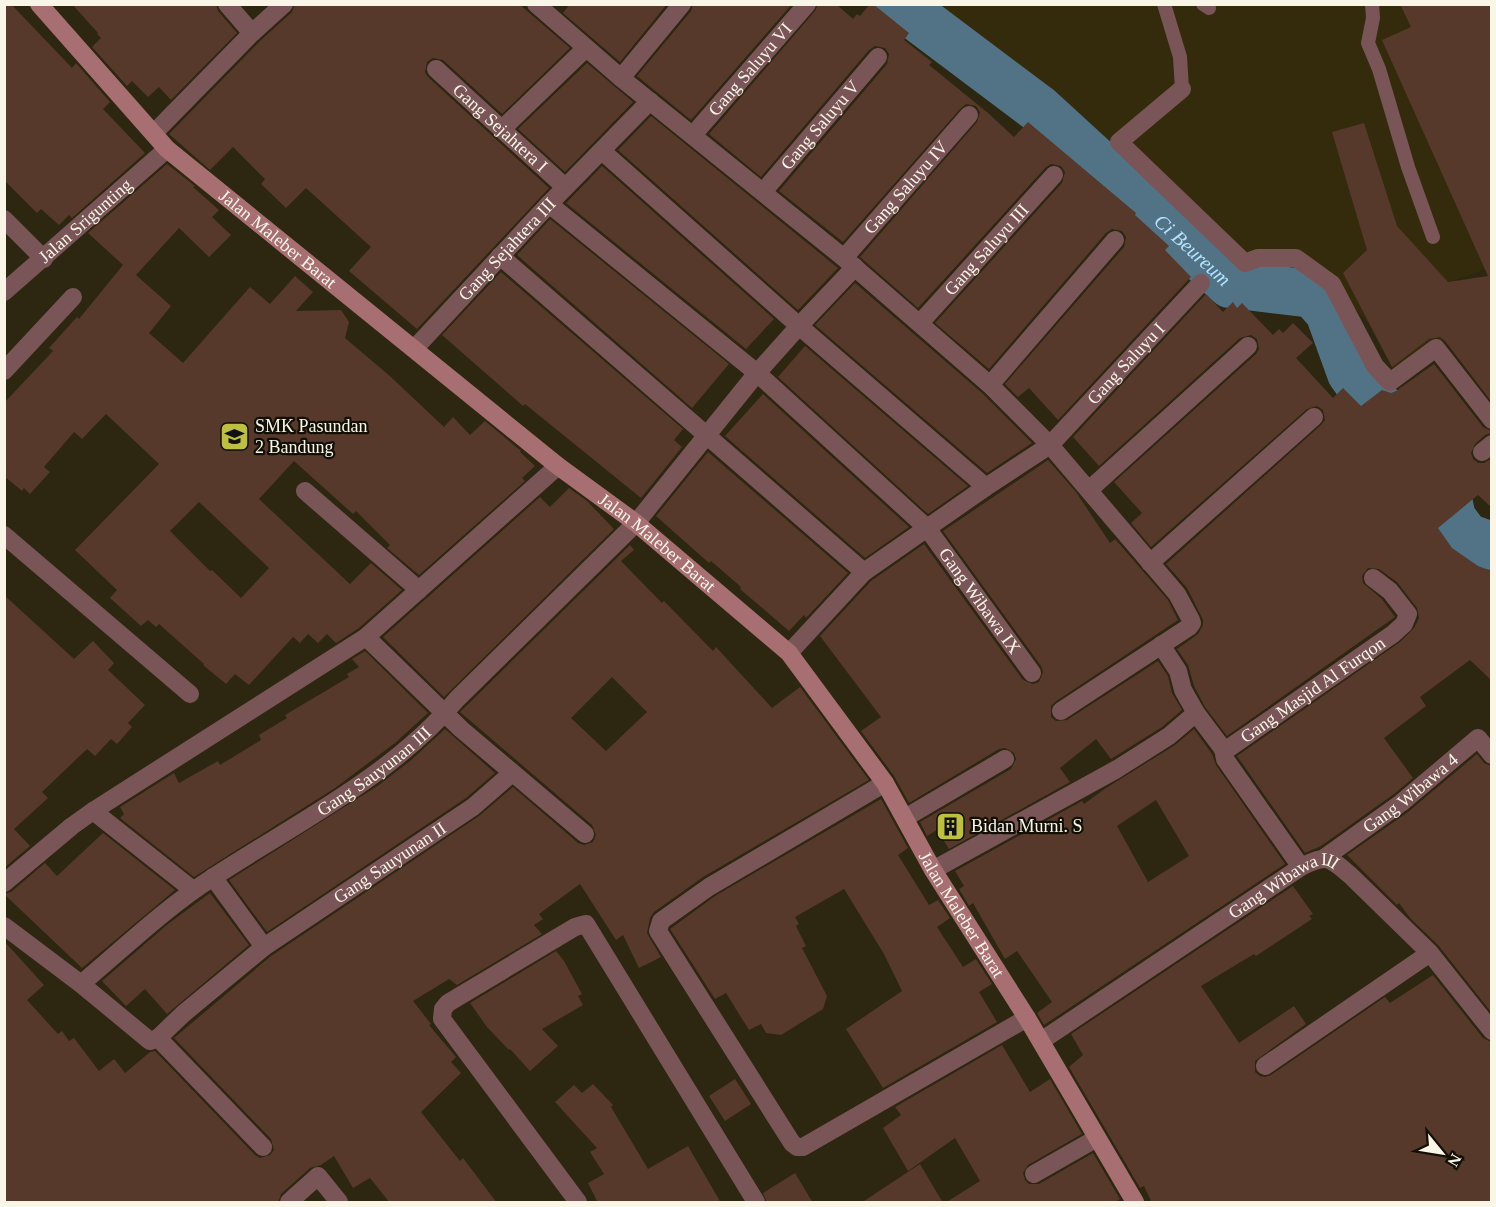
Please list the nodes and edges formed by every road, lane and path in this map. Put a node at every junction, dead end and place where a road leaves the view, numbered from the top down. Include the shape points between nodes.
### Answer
1 (39, 4) edge
2 (226, 4) edge
3 (284, 4) edge
4 (682, 4) edge
5 (807, 4) edge
6 (1164, 4) edge
7 (1372, 4) edge
8 (546, 8) edge
9 (252, 33) junction
10 (586, 48) junction
11 (878, 57) dead end
12 (436, 69) dead end
13 (621, 78) junction
14 (1182, 89) joint
15 (650, 101) junction
16 (969, 115) dead end
17 (502, 129) junction
18 (154, 134) junction
19 (693, 135) junction
20 (167, 149) junction
21 (602, 151) junction
22 (1054, 175) dead end
23 (566, 188) junction
24 (763, 192) junction
25 (549, 204) junction
26 (4, 219) edge
27 (1433, 237) dead end
28 (1115, 240) dead end
29 (500, 256) junction
30 (44, 258) junction
31 (849, 262) junction
32 (1201, 283) dead end
33 (4, 292) edge
34 (73, 297) dead end
35 (920, 323) junction
36 (799, 326) junction
37 (1248, 346) dead end
38 (415, 348) junction
39 (4, 371) edge
40 (757, 374) junction
41 (990, 385) junction
42 (1314, 417) dead end
43 (1491, 420) edge
44 (706, 436) junction
45 (1050, 445) junction
46 (558, 466) junction
47 (986, 487) junction
48 (1089, 490) junction
49 (305, 491) dead end
50 (636, 523) junction
51 (927, 528) junction
52 (4, 535) edge
53 (1150, 563) junction
54 (864, 572) junction
55 (1373, 578) dead end
56 (419, 590) junction
57 (366, 637) junction
58 (1161, 645) junction
59 (789, 653) junction
60 (1032, 672) dead end
61 (190, 694) dead end
62 (1061, 711) dead end
63 (1196, 713) junction
64 (445, 714) junction
65 (1223, 749) junction
66 (1491, 755) edge
67 (1005, 759) dead end
68 (512, 772) junction
69 (885, 783) junction
70 (93, 811) junction
71 (905, 818) junction
72 (585, 834) dead end
73 (1324, 858) junction
74 (1301, 867) junction
75 (933, 870) junction
76 (213, 877) junction
77 (4, 884) edge
78 (193, 890) junction
79 (4, 926) edge
80 (264, 947) junction
81 (1430, 953) junction
82 (81, 984) junction
83 (1027, 1018) junction
84 (1491, 1031) edge
85 (158, 1038) junction
86 (1041, 1041) junction
87 (1265, 1066) dead end
88 (1097, 1138) junction
89 (263, 1147) dead end
90 (1034, 1174) dead end
91 (289, 1203) edge
92 (339, 1203) edge
93 (578, 1203) edge
94 (756, 1203) edge
95 (1135, 1203) edge

1 - 18 street, Jalan Maleber Barat
2 - 9 street
3 - 9 street
4 - 13 street
5 - 19 street, Gang Saluyu VI
6 - 14 lane via 1180,57
7 - 27 lane via 1368,43
8 - 10 street
9 - 18 street
10 - 13 street
10 - 17 street
11 - 24 street, Gang Saluyu V
12 - 17 street, Gang Sejahtera I
13 - 15 street
14 - 43 street via 1119,142 1245,263 1258,258 1296,258 1332,284 1375,366 1390,382 1436,348
15 - 19 street
15 - 21 street, Gang Sejahtera III
16 - 31 street, Gang Saluyu IV
17 - 23 street, Gang Sejahtera I
18 - 20 street, Jalan Maleber Barat
19 - 24 street
20 - 30 street, Jalan Srigunting
20 - 38 street, Jalan Maleber Barat
21 - 23 street, Gang Sejahtera III
21 - 36 street
22 - 35 street, Gang Saluyu III
23 - 25 street, Gang Sejahtera III
24 - 31 street
25 - 29 street, Gang Sejahtera III
25 - 40 street, Gang Wibawa IX
26 - 30 street
28 - 41 street
29 - 38 street, Gang Sejahtera III
29 - 44 street
30 - 33 street, Jalan Srigunting
31 - 35 street
31 - 36 street, Gang Saluyu IV
32 - 45 street, Gang Saluyu I
34 - 39 street
35 - 41 street
36 - 40 street, Gang Saluyu IV
36 - 47 street
37 - 48 street
38 - 46 street, Jalan Maleber Barat
40 - 44 street, Gang Sauyunan III
40 - 51 street, Gang Wibawa IX
41 - 45 street
42 - 53 street
44 - 50 street, Gang Sauyunan III
44 - 54 street
45 - 47 street, Gang Saluyu I
45 - 48 street
46 - 50 street, Jalan Maleber Barat
46 - 56 street
47 - 51 street, Gang Saluyu I
48 - 53 street
49 - 56 street
50 - 59 street, Jalan Maleber Barat
50 - 64 street, Gang Sauyunan III
51 - 54 street, Gang Saluyu I
51 - 60 street, Gang Wibawa IX
52 - 61 street
53 - 58 street via 1177,594 1192,623
54 - 59 street, Gang Saluyu I
55 - 65 street, Gang Masjid Al Furqon via 1408,614 1404,624
56 - 57 street
57 - 64 street
57 - 70 street
58 - 62 street
58 - 63 street, Gang Masjid Al Furqon via 1178,671
59 - 69 street, Jalan Maleber Barat
63 - 65 street, Gang Masjid Al Furqon
63 - 75 street via 1118,769
64 - 68 street
64 - 76 street, Gang Sauyunan III via 388,764
65 - 74 street via 1225,759
66 - 73 street, Gang Wibawa 4 via 1478,739
67 - 71 street
68 - 72 street
68 - 80 street, Gang Sauyunan II via 473,807
69 - 71 street, Jalan Maleber Barat
69 - 83 street via 709,887 661,921 658,932 797,1147
70 - 77 street
70 - 78 street
71 - 75 street, Jalan Maleber Barat
73 - 74 street, Gang Wibawa III
73 - 81 street, Gang Wibawa III via 1351,876
74 - 86 street, Gang Wibawa III
75 - 83 street, Jalan Maleber Barat
76 - 78 street, Gang Sauyunan III
76 - 80 street
78 - 82 street, Gang Sauyunan III
79 - 82 street
80 - 85 street, Gang Sauyunan II
81 - 84 street, Gang Wibawa III
81 - 87 street
82 - 85 street via 148,1040
83 - 86 street, Jalan Maleber Barat
85 - 89 street
86 - 88 street, Jalan Maleber Barat
88 - 90 street
88 - 95 street, Jalan Maleber Barat
91 - 92 street via 318,1176
93 - 94 street via 442,1019 448,1003 586,924

